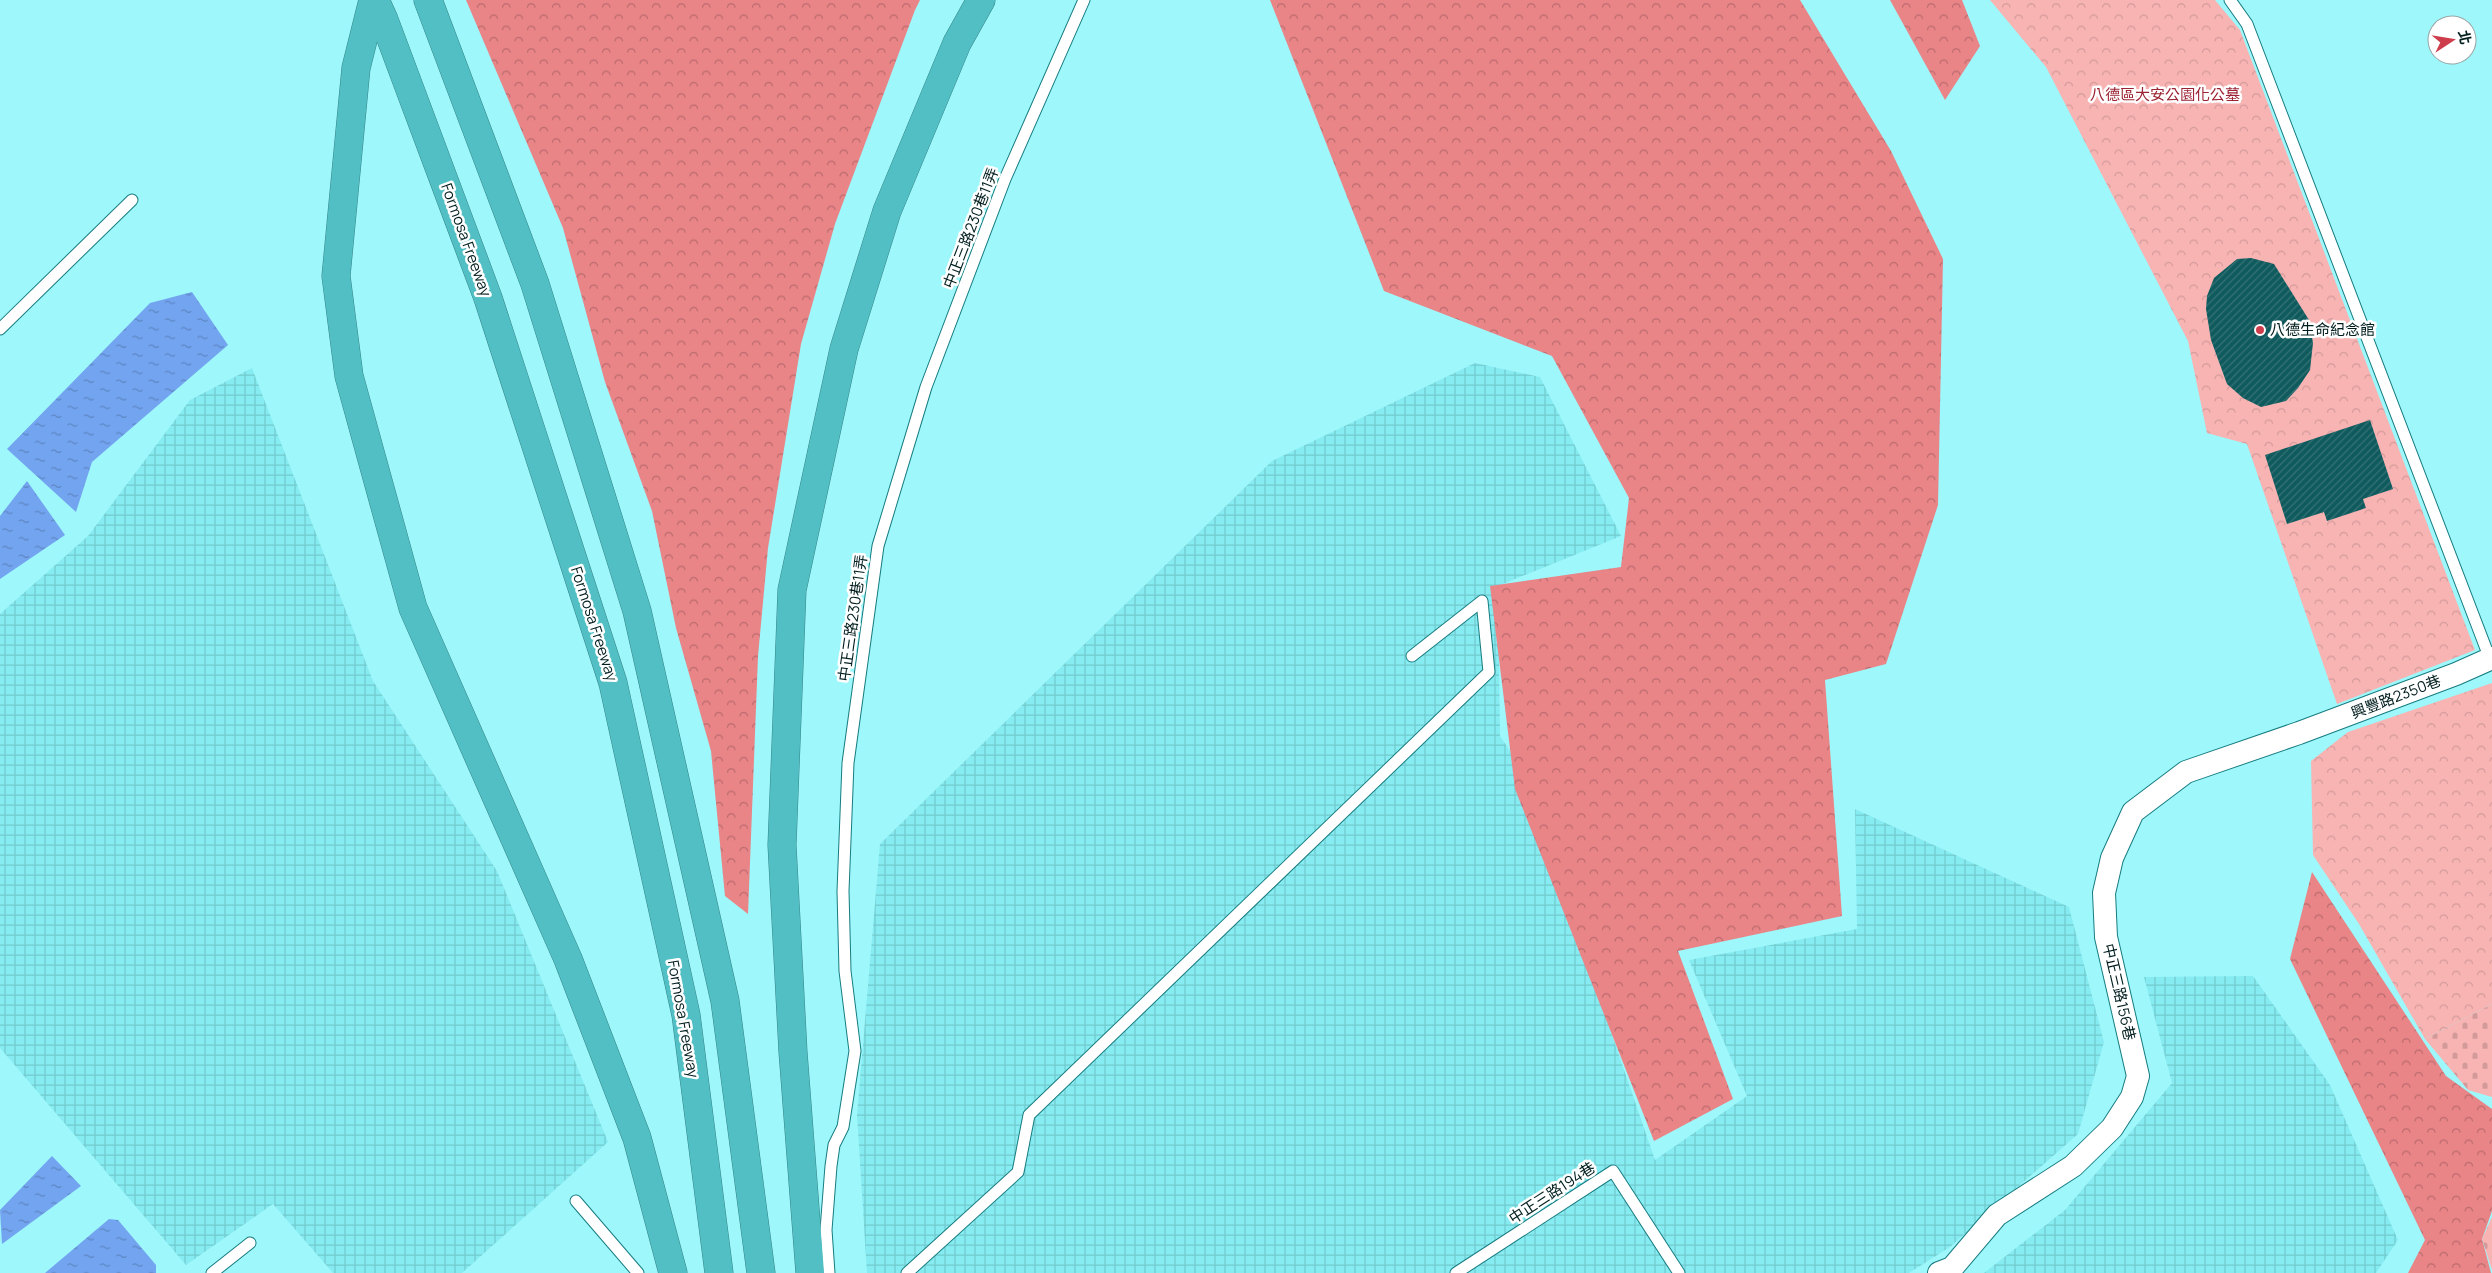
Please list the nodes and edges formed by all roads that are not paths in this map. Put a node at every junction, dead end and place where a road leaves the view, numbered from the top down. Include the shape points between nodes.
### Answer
1 (374, 0) edge
2 (428, 0) edge
3 (981, 0) edge
4 (1084, 0) edge
5 (2230, 0) edge
6 (132, 200) dead end
7 (0, 330) edge
8 (1412, 656) dead end
9 (2491, 658) edge
10 (2299, 733) joint
11 (576, 1201) dead end
12 (250, 1243) dead end
13 (212, 1273) edge
14 (638, 1273) edge
15 (673, 1273) edge
16 (719, 1273) edge
17 (762, 1273) edge
18 (810, 1273) edge
19 (829, 1273) edge
20 (907, 1273) edge
21 (1456, 1273) edge
22 (1680, 1273) edge
23 (1939, 1273) edge

1 - 15 highway via 356,68 336,276 349,376 413,608 568,959 637,1138
1 - 16 highway, Formosa Freeway via 488,298 614,684 686,1015
2 - 17 highway via 535,284 637,611 725,1001
3 - 18 highway via 957,43 887,210 844,349 792,590 782,845 793,1052
4 - 19 lane, 中正三路230巷11弄 via 1005,178 929,378 878,546 848,763 843,891 845,971 855,1051 843,1127 834,1145 831,1166 826,1230
5 - 9 lane via 2247,24
6 - 7 lane
8 - 20 lane via 1482,601 1489,672 1028,1115 1018,1172
9 - 10 street, 興豐路2350巷
10 - 23 street, 中正三路156巷 via 2186,772 2133,812 2112,858 2104,893 2106,937 2138,1076 2132,1097 2112,1128 2073,1166 1997,1215 1952,1268
11 - 14 lane
12 - 13 lane
21 - 22 lane, 中正三路194巷 via 1613,1171

